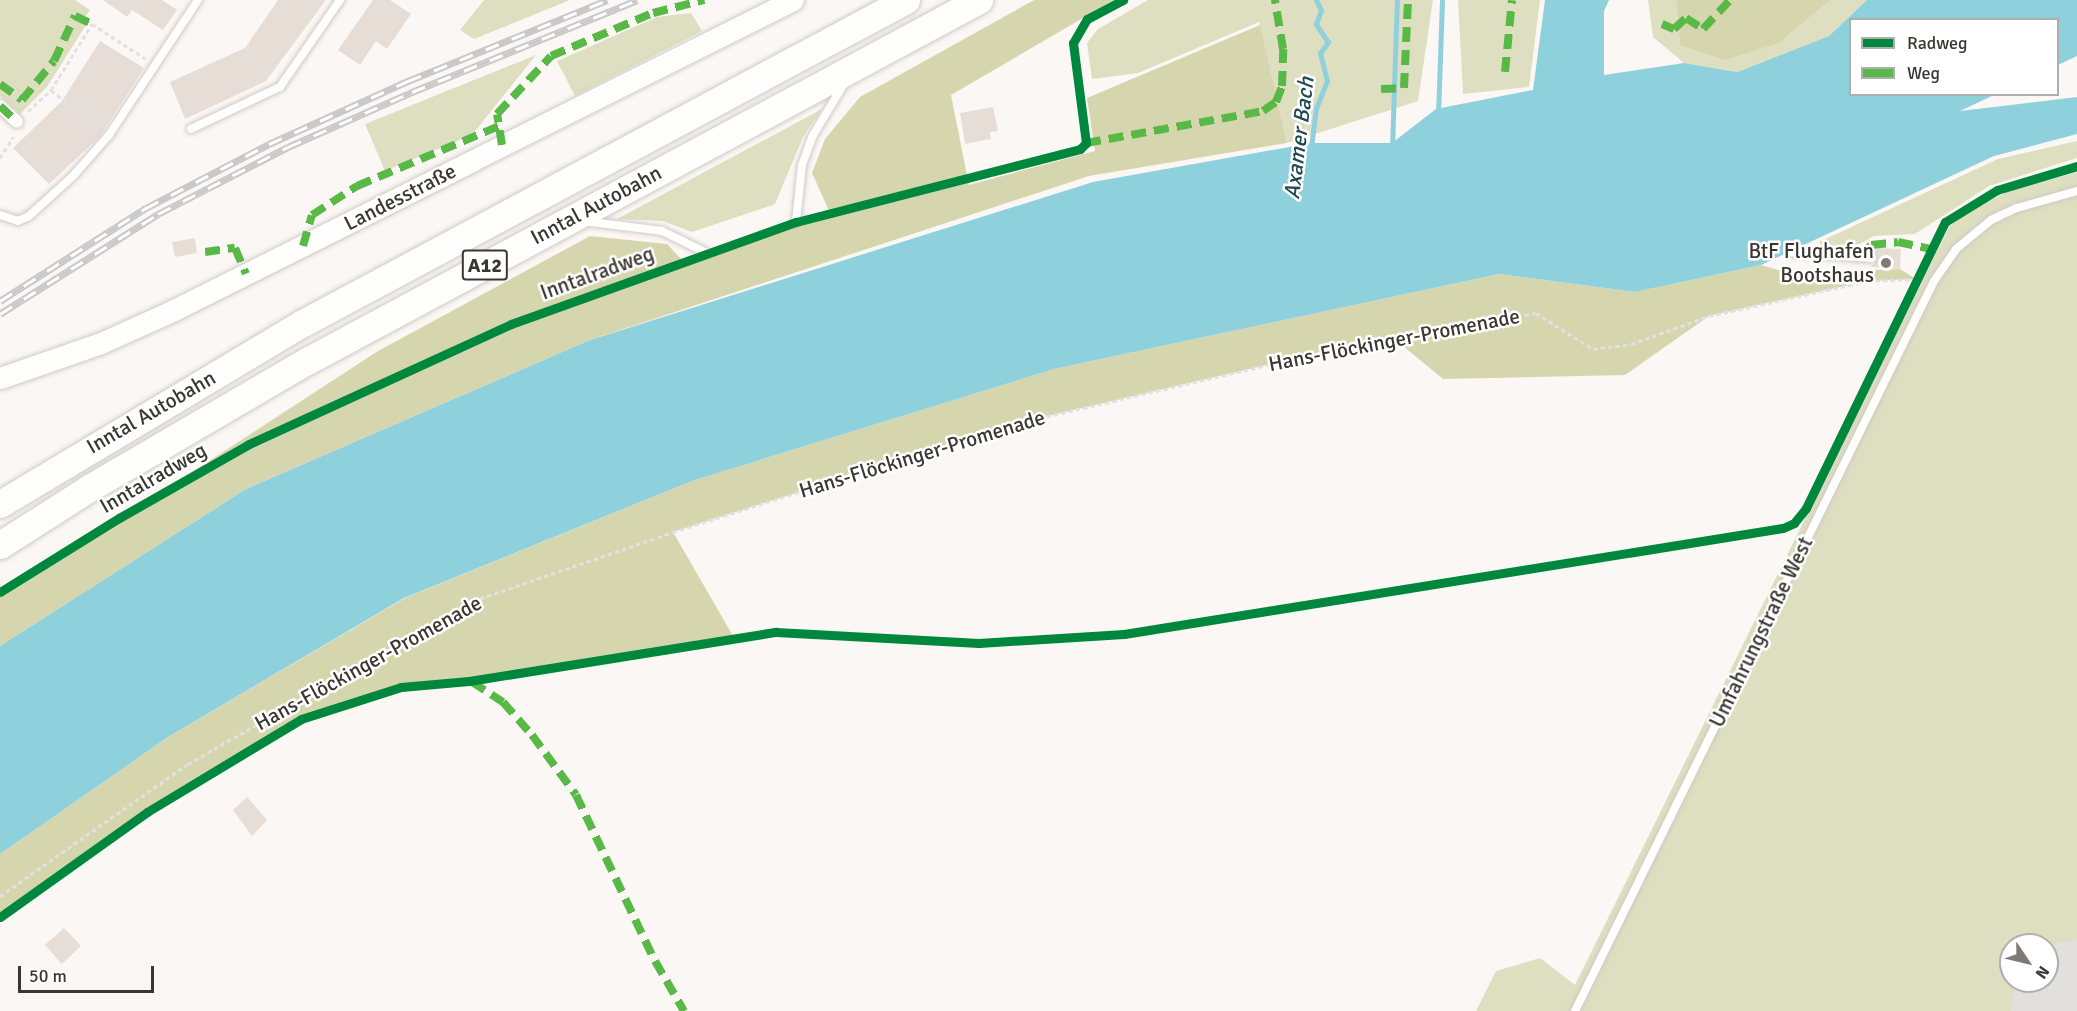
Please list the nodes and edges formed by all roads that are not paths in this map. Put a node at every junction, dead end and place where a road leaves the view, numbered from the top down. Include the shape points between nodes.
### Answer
1 (198, 0) edge
2 (340, 0) edge
3 (793, 0) edge
4 (906, 0) edge
5 (980, 0) edge
6 (851, 69) junction
7 (0, 106) edge
8 (17, 122) road end
9 (191, 129) dead end
10 (2077, 191) edge
11 (0, 216) edge
12 (570, 219) junction
13 (796, 222) dead end
14 (705, 252) dead end
15 (1790, 252) dead end
16 (1872, 258) dead end
17 (0, 378) edge
18 (0, 504) edge
19 (0, 545) edge
20 (1575, 1011) edge

1 - 11 lane via 109,135 55,194 18,221
2 - 9 lane via 280,87
3 - 17 main road, Landesstraße via 174,310 101,343
4 - 18 highway, Inntal Autobahn / A12 via 303,323
5 - 6 highway, Inntal Autobahn / A12
6 - 12 highway, Inntal Autobahn / A12
6 - 13 lane via 835,103 812,136 802,165
7 - 8 street
10 - 20 lane, Umfahrungstraße West via 1991,220 1956,249 1934,281
12 - 14 lane via 662,231
12 - 19 highway, Inntal Autobahn / A12 via 307,361
15 - 16 lane

